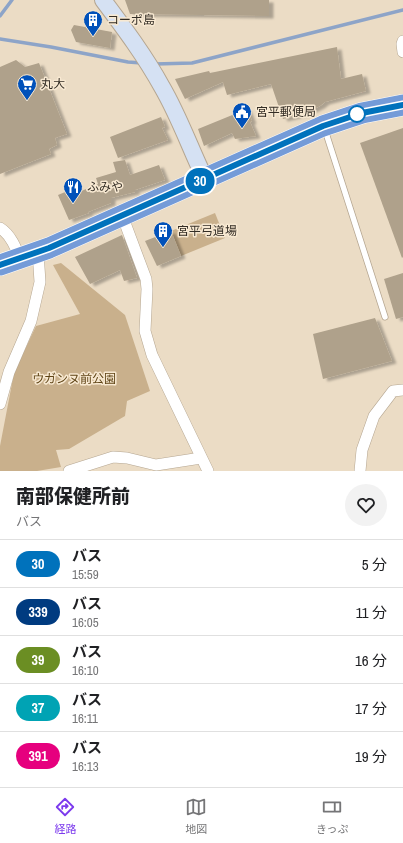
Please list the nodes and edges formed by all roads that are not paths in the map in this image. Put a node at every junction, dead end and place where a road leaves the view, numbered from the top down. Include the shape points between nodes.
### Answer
1 (103, 0) edge
2 (403, 42) edge
3 (403, 52) edge
4 (403, 105) edge
5 (323, 126) junction
6 (205, 179) junction
7 (122, 215) junction
8 (0, 228) edge
9 (29, 256) junction
10 (0, 265) edge
11 (385, 317) dead end
12 (4, 372) edge
13 (403, 390) edge
14 (0, 404) edge
15 (201, 458) junction
16 (69, 471) edge
17 (208, 471) edge
18 (360, 471) edge

1 - 6 street via 143,56 162,88
2 - 3 street
4 - 5 highway via 362,113
5 - 6 highway
5 - 11 lane
6 - 7 highway
7 - 9 highway
7 - 15 street via 146,279 145,331 152,355
8 - 9 street via 15,246
9 - 10 highway
9 - 12 street via 40,282 31,321
12 - 14 street
13 - 18 street via 393,391 374,416 362,450
15 - 16 street via 156,464 113,457
15 - 17 street

